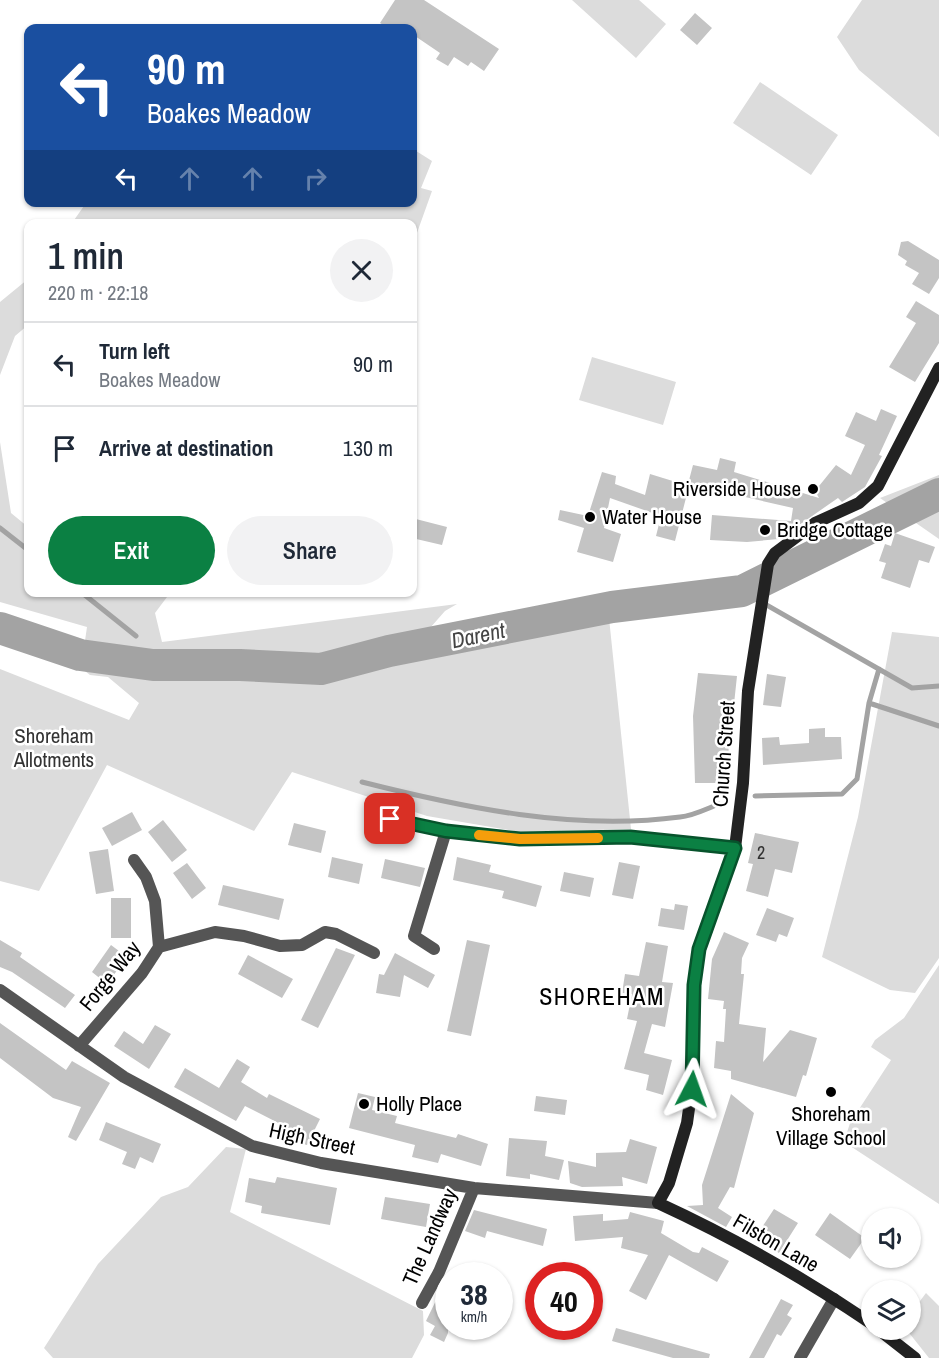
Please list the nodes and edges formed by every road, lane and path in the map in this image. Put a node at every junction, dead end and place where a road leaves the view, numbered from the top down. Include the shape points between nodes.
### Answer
1 (939, 368) edge
2 (375, 821) dead end
3 (446, 831) junction
4 (735, 848) junction
5 (134, 860) dead end
6 (159, 947) junction
7 (434, 949) dead end
8 (374, 953) dead end
9 (0, 990) edge
10 (79, 1046) junction
11 (474, 1188) junction
12 (658, 1203) junction
13 (834, 1299) junction
14 (422, 1303) dead end
15 (861, 1317) edge
16 (892, 1340) edge
17 (800, 1358) edge
18 (915, 1358) edge

1 - 4 street, Church Street via 878,486 858,502 815,523 775,553 768,564 748,691
2 - 3 street via 390,819
3 - 4 street via 520,839 630,837
3 - 7 street via 414,936
4 - 12 street, Church Street via 699,949 694,985 694,1072 687,1123 669,1183
5 - 6 street, Forge Way via 155,901
6 - 8 street via 215,932 279,946 302,945 325,932
6 - 10 street, Forge Way via 142,973
9 - 10 street, High Street
10 - 11 street, High Street via 124,1077 252,1146 321,1163
11 - 12 street, High Street
11 - 14 street, The Landway
12 - 13 street, Filston Lane
13 - 15 street, Filston Lane
13 - 17 street
16 - 18 street

